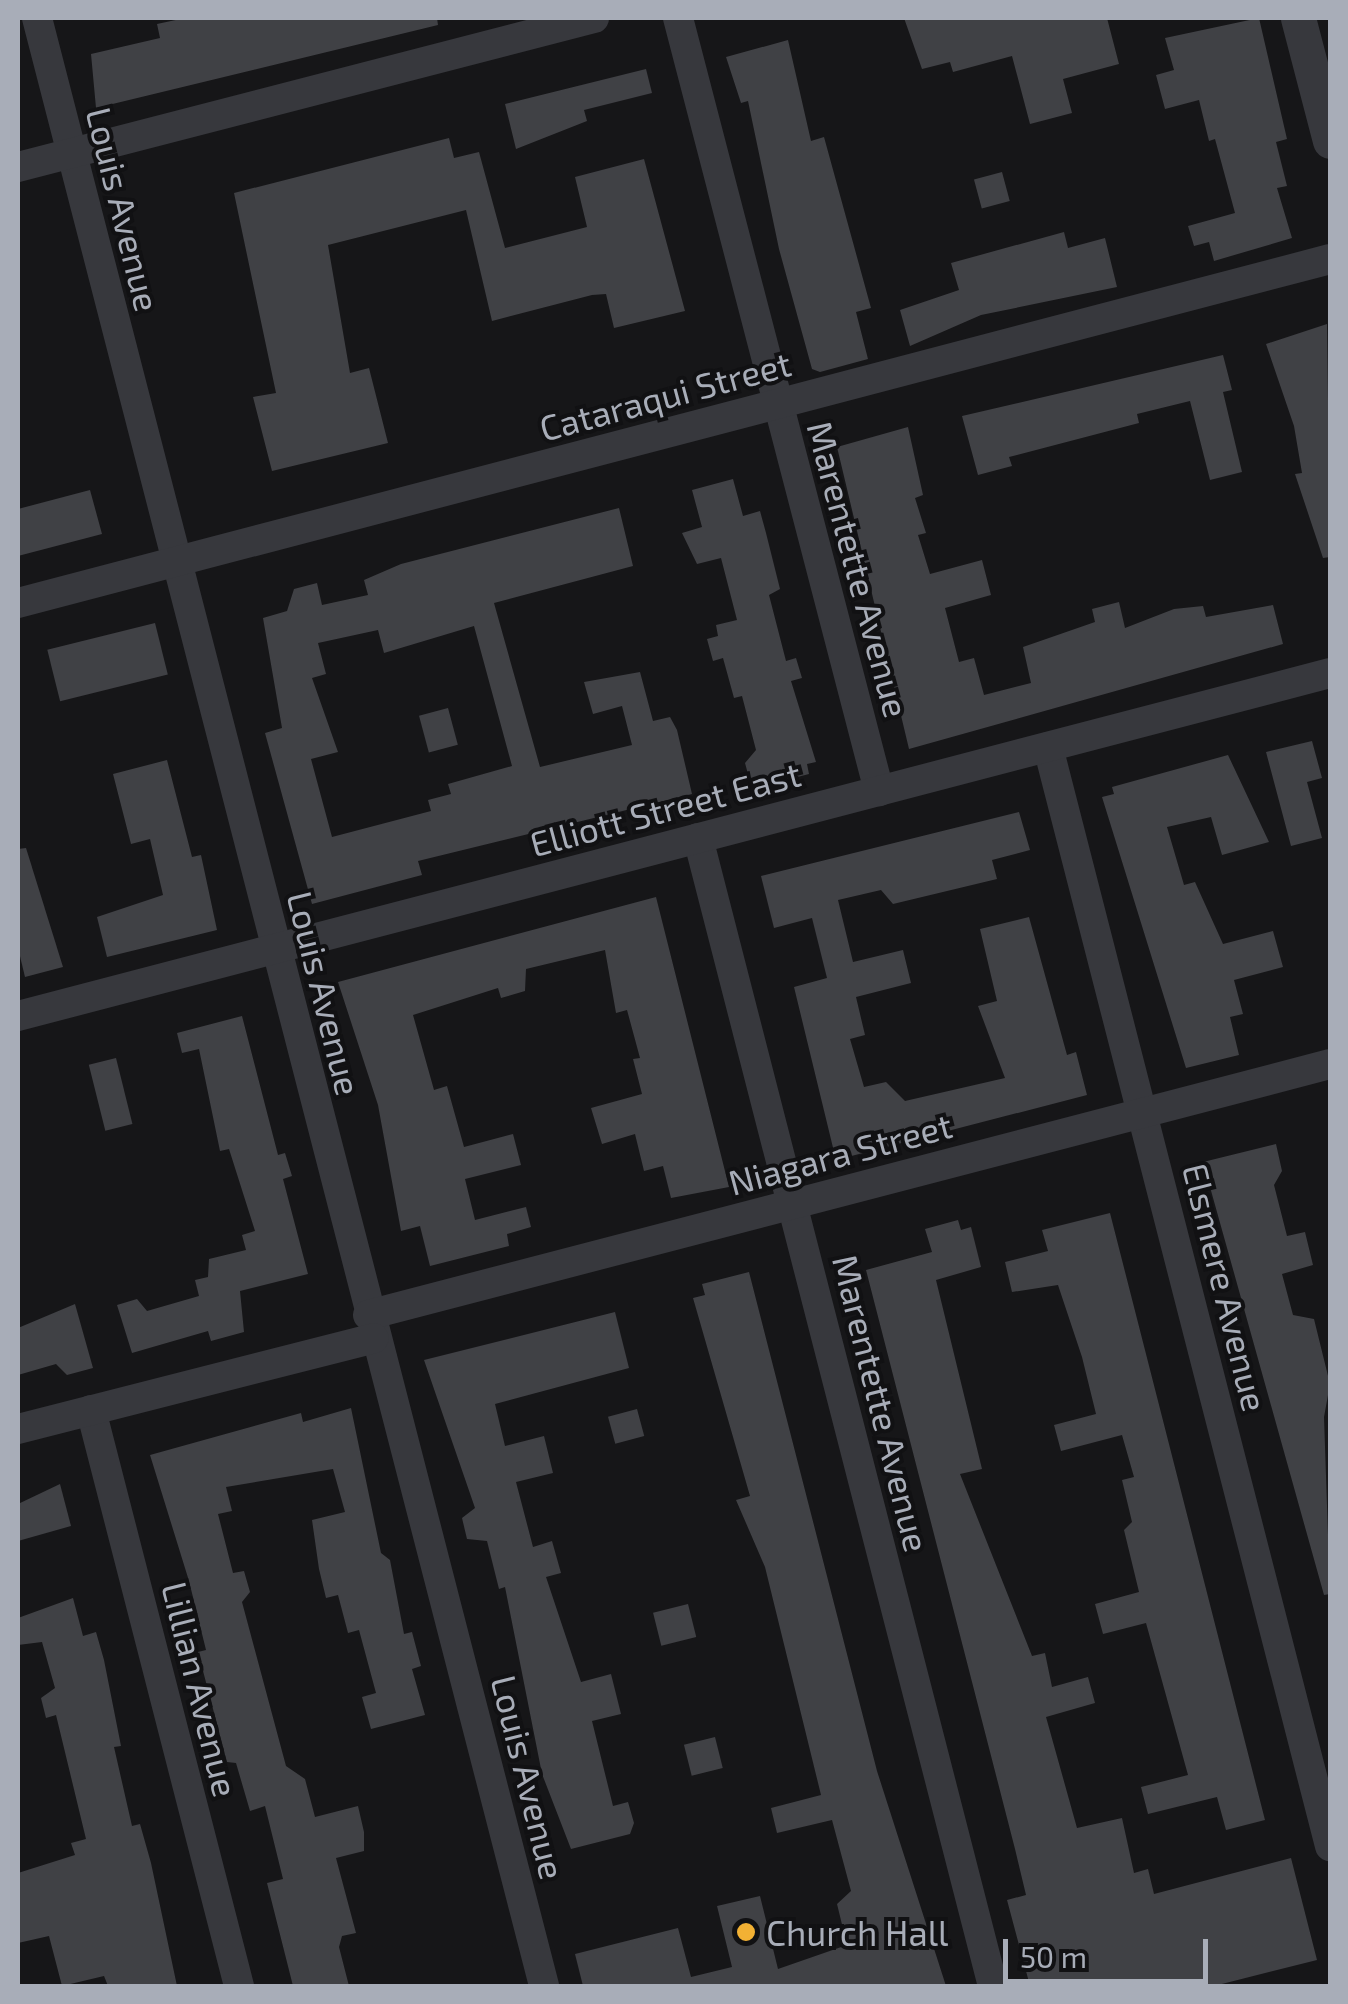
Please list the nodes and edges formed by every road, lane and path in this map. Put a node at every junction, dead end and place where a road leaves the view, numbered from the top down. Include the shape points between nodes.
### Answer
1 (37, 18) edge
2 (594, 18) edge
3 (678, 18) edge
4 (1298, 18) edge
5 (1330, 141) edge
6 (71, 153) junction
7 (18, 167) edge
8 (1330, 260) edge
9 (777, 404) junction
10 (176, 562) junction
11 (18, 603) edge
12 (1330, 673) edge
13 (1048, 747) junction
14 (879, 791) junction
15 (698, 838) junction
16 (275, 949) junction
17 (18, 1016) edge
18 (1330, 1064) edge
19 (1142, 1113) junction
20 (792, 1204) junction
21 (371, 1326) junction
22 (91, 1410) junction
23 (18, 1429) edge
24 (1330, 1846) edge
25 (239, 1986) edge
26 (544, 1986) edge
27 (993, 1986) edge

1 - 6 street, Louis Avenue
2 - 6 street
3 - 9 street, Marentette Avenue
4 - 5 street
6 - 7 street
6 - 10 street, Louis Avenue
8 - 9 street, Cataraqui Street
9 - 10 street, Cataraqui Street
9 - 14 street, Marentette Avenue
10 - 11 street, Cataraqui Street
10 - 16 street, Louis Avenue
12 - 13 street, Elliott Street East
13 - 14 street, Elliott Street East
13 - 19 street, Elsmere Avenue
14 - 15 street, Elliott Street East
15 - 16 street, Elliott Street East
15 - 20 street, Marentette Avenue
16 - 17 street, Elliott Street East
16 - 21 street, Louis Avenue
18 - 19 street, Niagara Street
19 - 20 street, Niagara Street
19 - 24 street, Elsmere Avenue
20 - 21 street, Niagara Street
20 - 27 street, Marentette Avenue
21 - 22 street, Niagara Street
21 - 26 street, Louis Avenue
22 - 23 street, Niagara Street
22 - 25 street, Lillian Avenue

